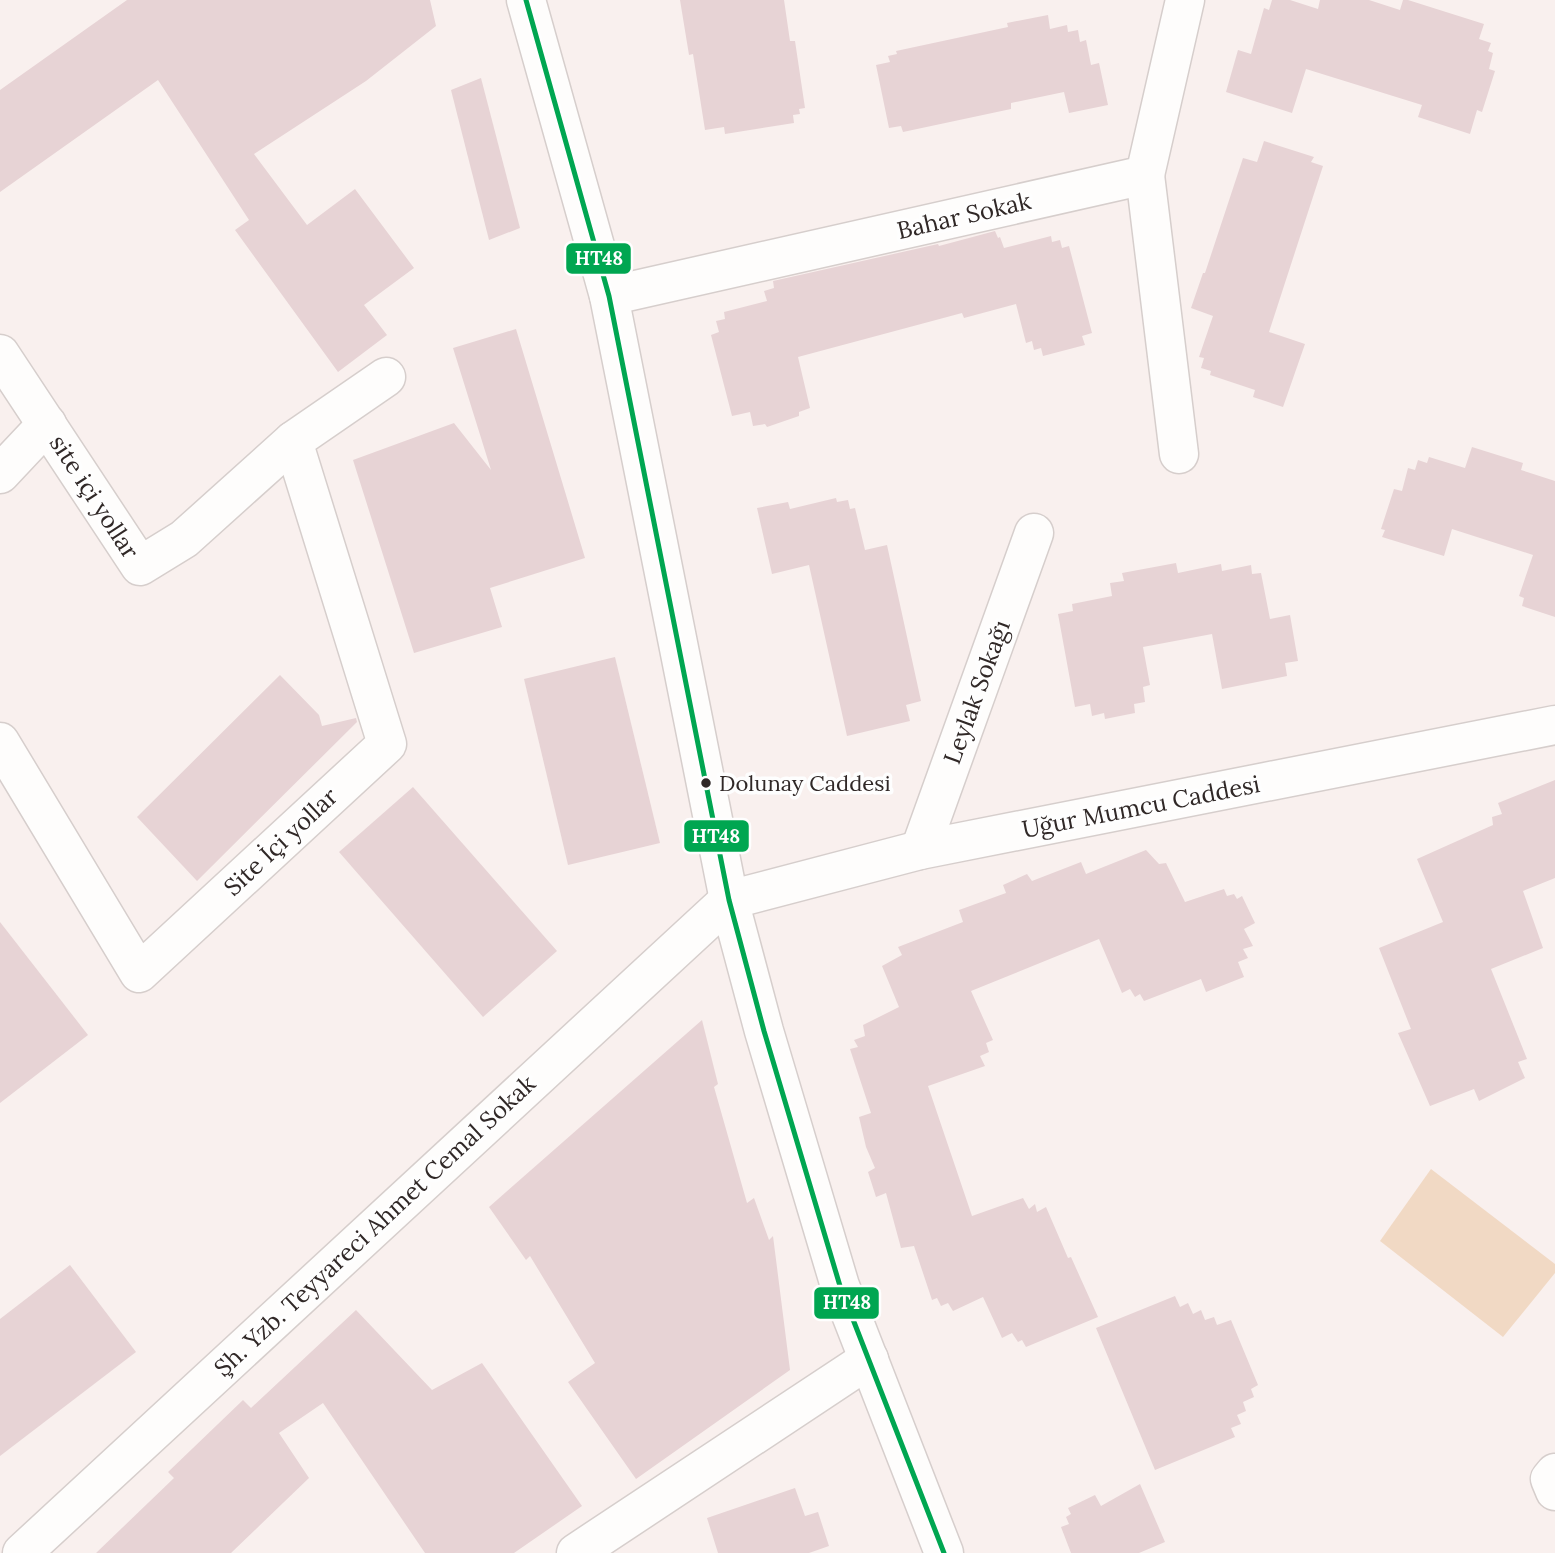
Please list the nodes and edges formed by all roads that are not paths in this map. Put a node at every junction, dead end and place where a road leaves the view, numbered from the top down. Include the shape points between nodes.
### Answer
1 (526, 0) edge
2 (1185, 0) edge
3 (1145, 175) junction
4 (609, 296) junction
5 (0, 354) edge
6 (386, 377) dead end
7 (47, 424) junction
8 (283, 449) junction
9 (1179, 454) dead end
10 (0, 474) edge
11 (1034, 533) dead end
12 (1555, 725) edge
13 (0, 742) edge
14 (920, 850) junction
15 (729, 900) junction
16 (869, 1359) junction
17 (1555, 1473) edge
18 (1555, 1491) edge
19 (22, 1553) edge
20 (576, 1553) edge
21 (944, 1553) edge

1 - 4 street
2 - 3 street
3 - 4 street, Bahar Sokak
3 - 9 street
4 - 15 street
5 - 7 street, site içi yollar
6 - 8 street
7 - 8 street, site içi yollar via 140,566 184,539
7 - 10 street
8 - 13 street, Site İçi yollar via 387,744 139,973
11 - 14 street, Leylak Sokağı
12 - 14 street, Uğur Mumcu Caddesi
14 - 15 street, Uğur Mumcu Caddesi
15 - 16 street via 840,1286
15 - 19 street, Şh. Yzb. Teyyareci Ahmet Cemal Sokak
16 - 20 street
16 - 21 street
17 - 18 street via 1550,1479

